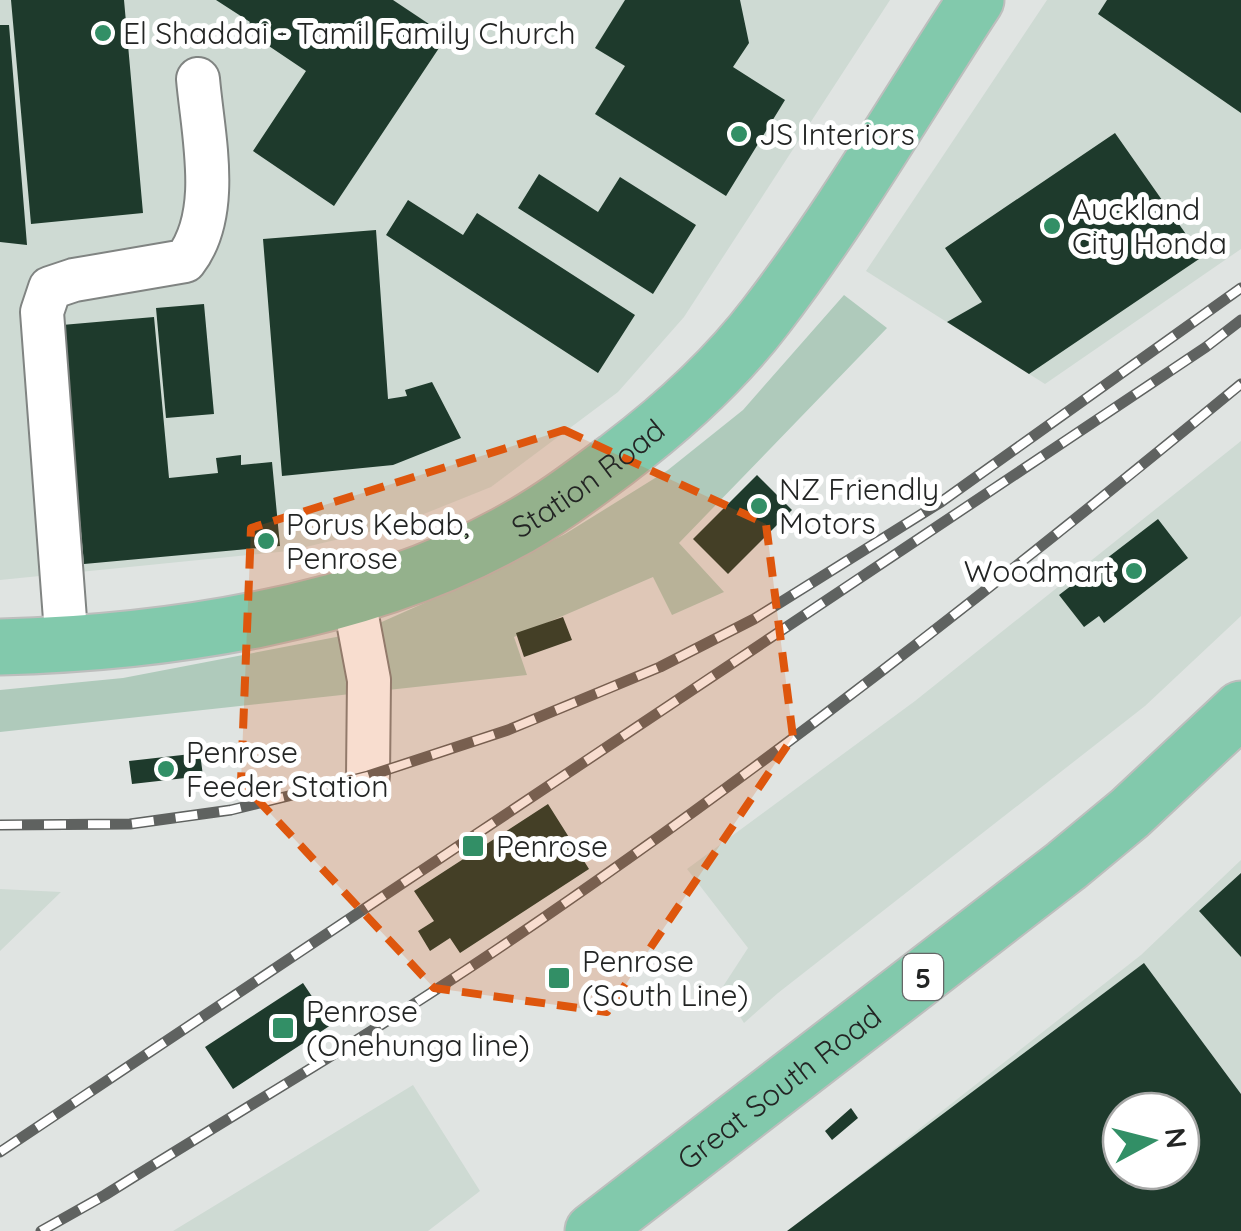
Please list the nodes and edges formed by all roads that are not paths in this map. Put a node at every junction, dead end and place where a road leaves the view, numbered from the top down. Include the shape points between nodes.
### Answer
1 (976, 0) edge
2 (198, 79) dead end
3 (353, 595) junction
4 (67, 646) junction
5 (0, 647) edge
6 (1241, 709) edge
7 (368, 776) dead end
8 (593, 1231) edge

1 - 3 main road, Station Road via 765,318 665,423 506,534
2 - 4 lane via 208,207 198,244 185,261 50,288 42,312
3 - 4 main road, Station Road via 143,640
3 - 7 lane via 369,680
4 - 5 main road, Station Road
6 - 8 main road, Great South Road / 5 via 1066,866

